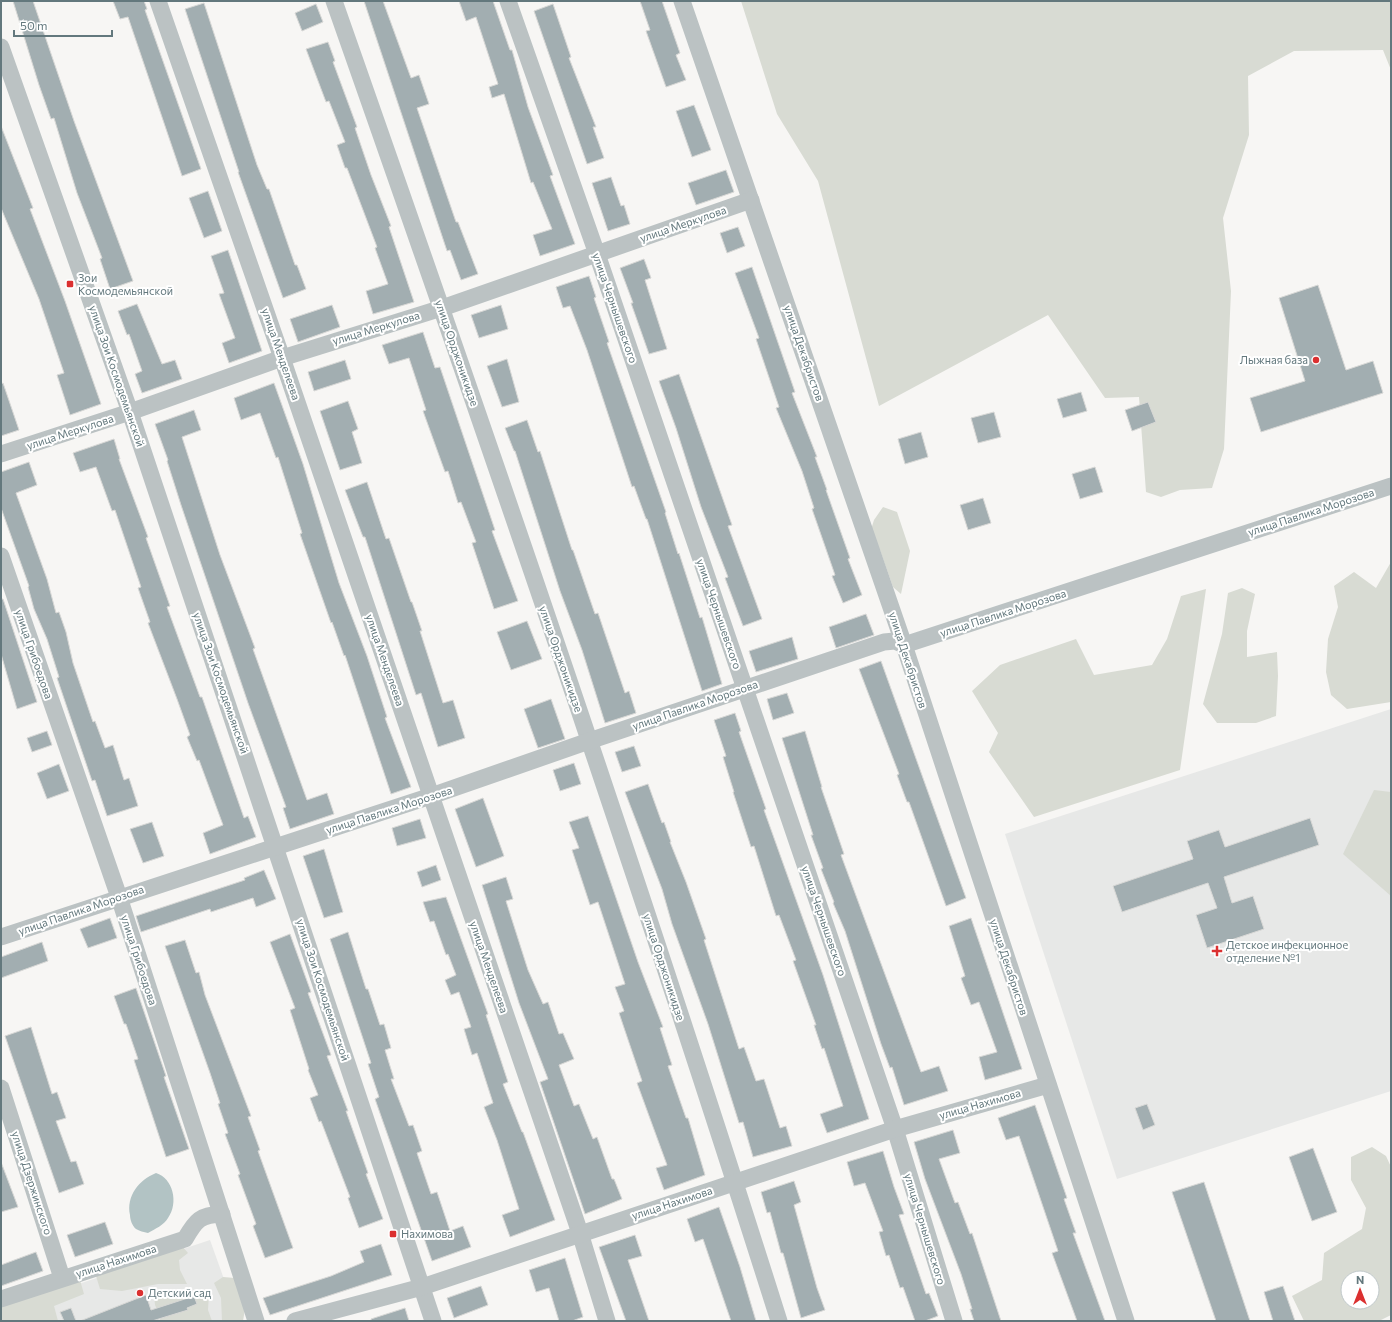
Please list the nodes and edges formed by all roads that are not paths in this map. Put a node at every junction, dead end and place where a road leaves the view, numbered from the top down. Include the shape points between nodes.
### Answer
1 (158, 1) edge
2 (334, 1) edge
3 (508, 1) edge
4 (682, 1) edge
5 (1, 47) edge
6 (751, 200) junction
7 (596, 254) junction
8 (442, 308) junction
9 (282, 358) junction
10 (130, 412) junction
11 (1, 454) edge
12 (1391, 486) edge
13 (1, 556) edge
14 (904, 645) junction
15 (744, 688) junction
16 (589, 741) junction
17 (431, 796) junction
18 (275, 847) junction
19 (119, 897) junction
20 (1, 937) edge
21 (1048, 1085) junction
22 (1, 1088) edge
23 (895, 1129) junction
24 (735, 1182) junction
25 (222, 1214) junction
26 (580, 1233) junction
27 (62, 1278) junction
28 (422, 1287) junction
29 (1, 1299) edge
30 (256, 1321) edge
31 (295, 1321) edge
32 (433, 1321) edge
33 (608, 1321) edge
34 (779, 1321) edge
35 (954, 1321) edge
36 (1126, 1321) edge

1 - 9 street, улица Менделеева
2 - 8 street, улица Орджоникидзе
3 - 7 street, улица Чернышевского
4 - 6 street, улица Декабристов
5 - 10 street, улица Зои Космодемьянской
6 - 7 street, улица Меркулова
6 - 14 street, улица Декабристов
7 - 8 street, улица Меркулова
7 - 15 street, улица Чернышевского
8 - 9 street, улица Меркулова
8 - 16 street, улица Орджоникидзе
9 - 10 street, улица Меркулова
9 - 17 street, улица Менделеева
10 - 11 street, улица Меркулова
10 - 18 street, улица Зои Космодемьянской
12 - 14 street, улица Павлика Морозова
13 - 19 street, улица Грибоедова
14 - 15 street, улица Павлика Морозова via 895,641 884,642
14 - 21 street, улица Декабристов
15 - 16 street, улица Павлика Морозова
15 - 23 street, улица Чернышевского
16 - 17 street, улица Павлика Морозова
16 - 24 street, улица Орджоникидзе
17 - 18 street, улица Павлика Морозова
17 - 26 street, улица Менделеева
18 - 19 street, улица Павлика Морозова
18 - 28 street, улица Зои Космодемьянской
19 - 20 street, улица Павлика Морозова
19 - 25 street, улица Грибоедова
21 - 23 street, улица Нахимова
21 - 36 street, улица Декабристов
22 - 27 street, улица Дзержинского
23 - 24 street, улица Нахимова
23 - 35 street, улица Чернышевского
24 - 26 street, улица Нахимова
24 - 34 street, улица Орджоникидзе
25 - 27 street, улица Нахимова via 210,1214 195,1222 185,1239
25 - 30 street, улица Грибоедова
26 - 28 street, улица Нахимова
26 - 33 street, улица Менделеева
27 - 29 street, улица Нахимова
28 - 31 street, улица Нахимова
28 - 32 street, улица Зои Космодемьянской

